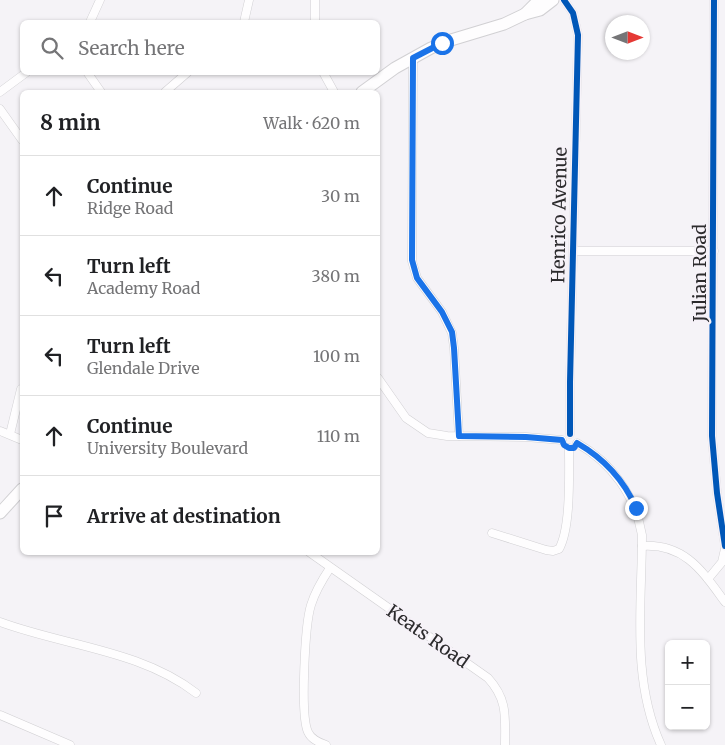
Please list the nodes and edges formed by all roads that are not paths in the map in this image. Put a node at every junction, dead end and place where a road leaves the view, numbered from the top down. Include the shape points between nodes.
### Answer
1 (100, 0) edge
2 (249, 0) edge
3 (315, 0) edge
4 (539, 0) edge
5 (553, 0) edge
6 (564, 0) edge
7 (714, 0) edge
8 (525, 14) junction
9 (91, 20) edge
10 (244, 20) edge
11 (315, 20) edge
12 (413, 58) junction
13 (23, 75) edge
14 (89, 75) edge
15 (185, 75) edge
16 (324, 75) edge
17 (100, 90) edge
18 (167, 90) edge
19 (333, 90) edge
20 (365, 90) edge
21 (0, 92) edge
22 (0, 109) edge
23 (20, 137) edge
24 (574, 251) junction
25 (714, 251) junction
26 (380, 381) edge
27 (20, 394) edge
28 (0, 431) edge
29 (10, 434) junction
30 (570, 434) junction
31 (459, 436) junction
32 (20, 439) edge
33 (562, 440) junction
34 (577, 443) junction
35 (569, 448) junction
36 (20, 496) edge
37 (0, 513) edge
38 (492, 533) dead end
39 (642, 546) junction
40 (725, 547) edge
41 (313, 555) edge
42 (330, 568) junction
43 (708, 579) junction
44 (725, 602) edge
45 (0, 622) edge
46 (196, 693) dead end
47 (0, 715) edge
48 (70, 745) edge
49 (326, 745) edge
50 (505, 745) edge
51 (661, 745) edge

1 - 9 street
2 - 10 street
3 - 11 street
4 - 8 street
5 - 8 street via 540,10
6 - 24 street, Henrico Avenue via 573,13 578,35
7 - 25 street, Julian Road
8 - 12 street via 504,24 450,40
12 - 20 street
12 - 31 street via 412,260 417,278 452,332
13 - 21 street
14 - 17 street
15 - 18 street
16 - 19 street
22 - 23 street
24 - 25 street
24 - 30 street, Henrico Avenue
25 - 40 street, Julian Road via 712,436
26 - 31 street via 404,416 417,426 438,436
27 - 29 street
28 - 29 street
29 - 32 street
30 - 33 street
30 - 34 street via 576,437
31 - 33 street
33 - 35 street
34 - 35 street via 574,448
34 - 39 street via 599,457 625,487 636,508
35 - 38 street via 566,519 562,544 557,550 546,550
36 - 37 street
39 - 43 street via 662,547 684,556 696,564
39 - 51 street via 642,668 649,711
40 - 43 street, Julian Road via 722,562
41 - 42 street, Keats Road
42 - 49 street via 311,605 305,655 306,728 315,740
42 - 50 street, Keats Road via 492,682 504,704
43 - 44 street
45 - 46 street via 115,654 175,678
47 - 48 street

